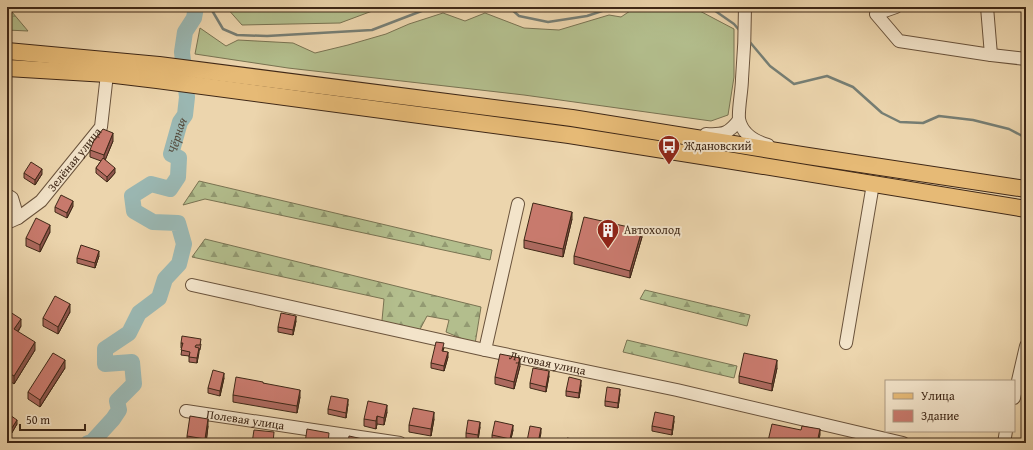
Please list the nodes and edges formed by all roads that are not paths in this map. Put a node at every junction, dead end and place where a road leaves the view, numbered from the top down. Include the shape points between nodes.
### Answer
1 (745, 7) edge
2 (896, 7) edge
3 (988, 7) edge
4 (7, 51) edge
5 (991, 55) junction
6 (1026, 59) edge
7 (7, 68) edge
8 (158, 72) junction
9 (107, 74) junction
10 (209, 78) junction
11 (739, 120) junction
12 (670, 134) junction
13 (808, 156) junction
14 (873, 184) junction
15 (1026, 189) edge
16 (7, 195) edge
17 (518, 204) dead end
18 (1026, 209) edge
19 (18, 218) junction
20 (7, 224) edge
21 (192, 285) dead end
22 (846, 343) dead end
23 (1026, 346) edge
24 (485, 350) junction
25 (1015, 394) edge
26 (186, 411) dead end
27 (1006, 432) edge
28 (400, 443) edge
29 (903, 443) edge
30 (1004, 443) edge

1 - 11 street
2 - 5 street via 876,14 899,41
3 - 5 street
4 - 8 main road
5 - 6 street
7 - 9 main road
8 - 9 main road
8 - 10 main road
9 - 19 street, Зелёная улица via 101,127 41,201
10 - 12 main road via 572,118
10 - 14 main road
11 - 12 street via 733,128 720,134
11 - 13 street via 755,141
12 - 13 main road
13 - 15 main road
14 - 18 main road
14 - 22 street
16 - 19 street via 12,198
17 - 24 street
19 - 20 street, Зелёная улица
21 - 24 street, Луговая улица
23 - 25 street
24 - 29 street, Луговая улица via 677,390
26 - 28 street, Полевая улица
27 - 30 street

